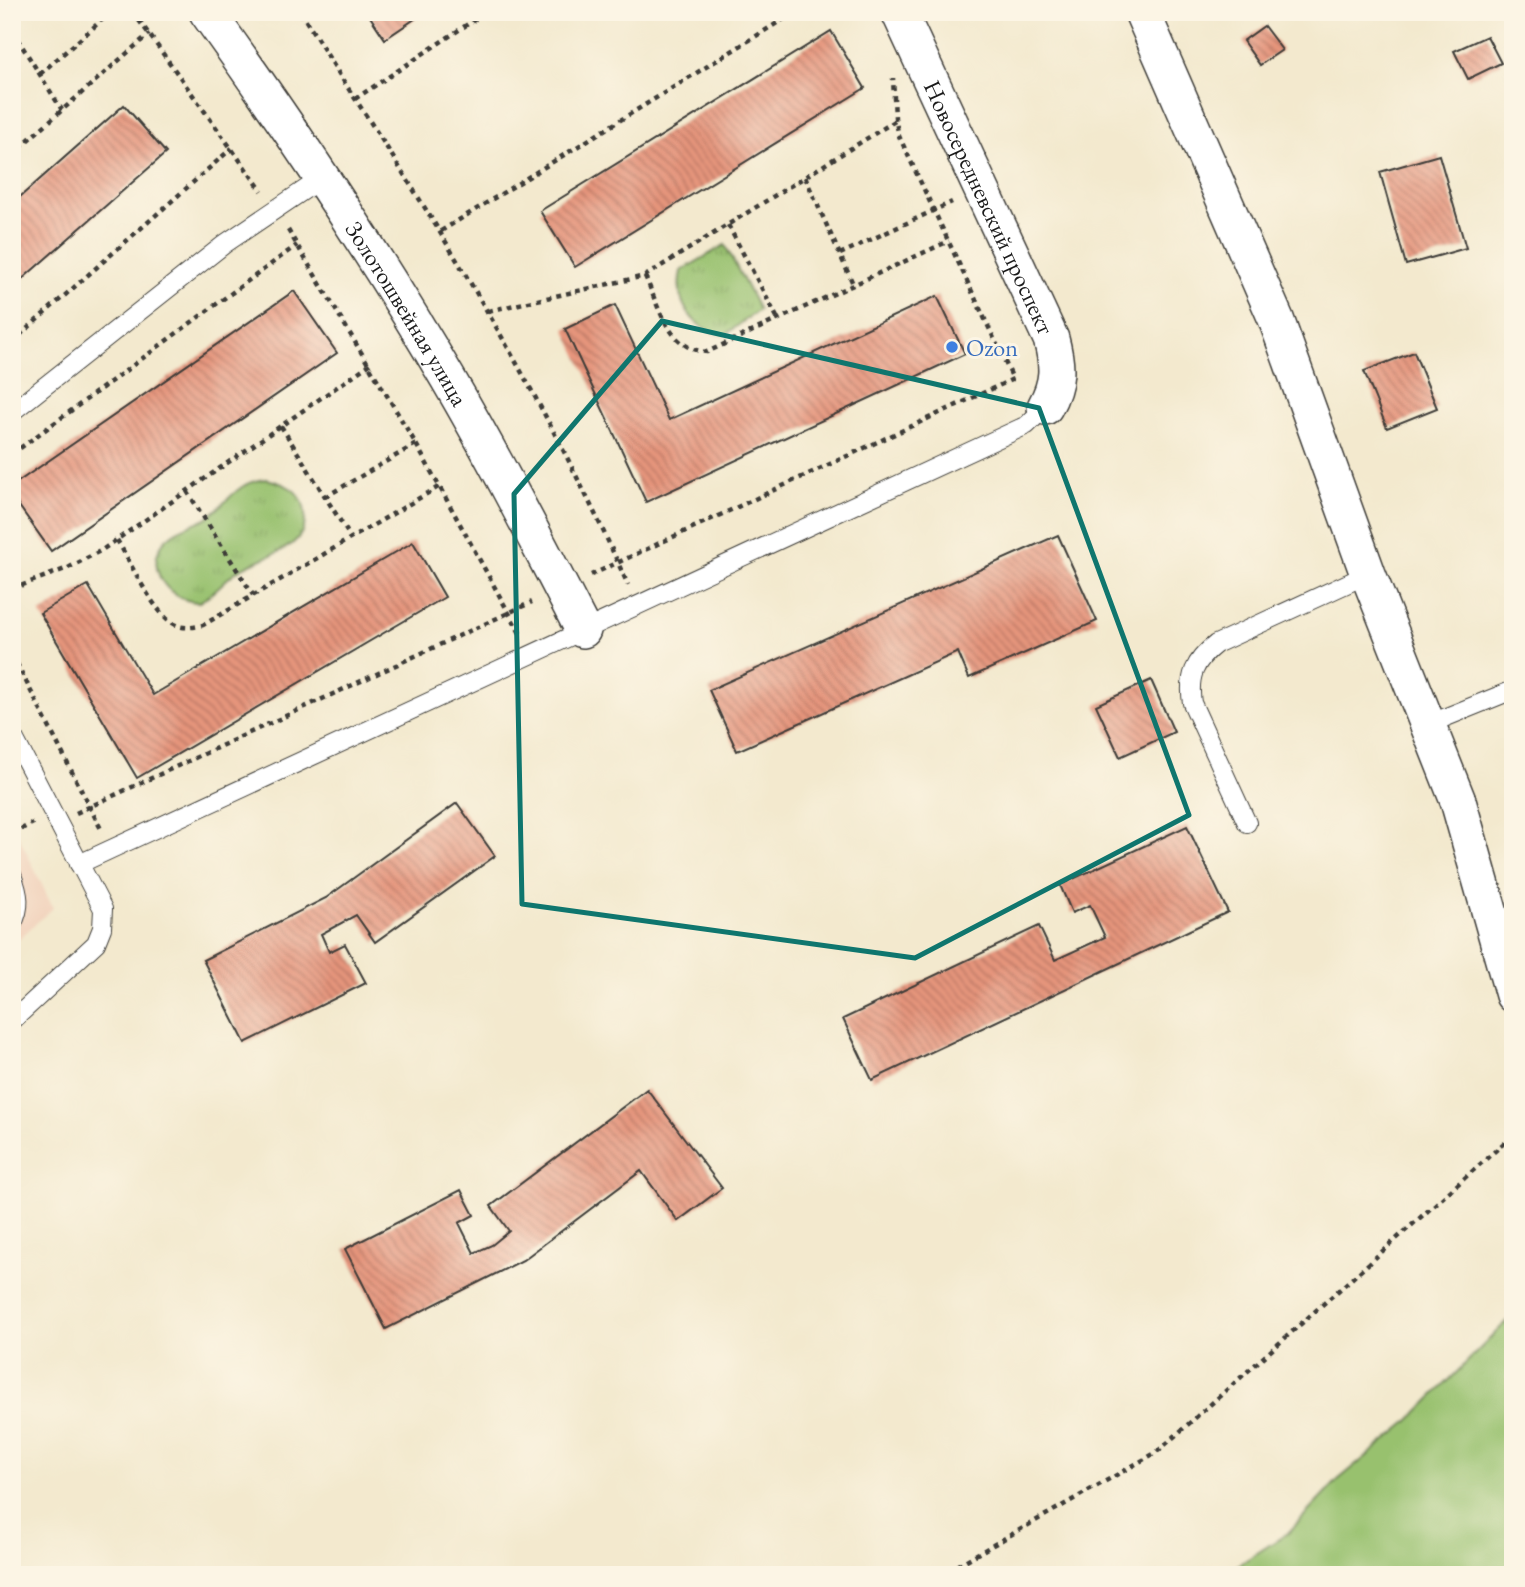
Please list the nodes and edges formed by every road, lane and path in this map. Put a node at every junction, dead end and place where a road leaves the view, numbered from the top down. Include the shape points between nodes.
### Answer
1 (111, 12) edge
2 (133, 12) edge
3 (207, 12) edge
4 (300, 12) edge
5 (486, 12) edge
6 (795, 12) edge
7 (899, 12) edge
8 (1142, 12) edge
9 (12, 30) edge
10 (149, 34) junction
11 (892, 70) dead end
12 (40, 74) junction
13 (355, 99) junction
14 (62, 110) junction
15 (895, 121) junction
16 (232, 148) junction
17 (12, 154) edge
18 (805, 177) junction
19 (322, 178) junction
20 (981, 188) junction
21 (275, 209) junction
22 (934, 210) junction
23 (728, 225) junction
24 (440, 231) junction
25 (949, 241) junction
26 (297, 245) junction
27 (840, 254) junction
28 (645, 276) junction
29 (854, 286) junction
30 (488, 311) junction
31 (779, 321) junction
32 (12, 342) edge
33 (370, 364) junction
34 (1045, 407) joint
35 (12, 412) edge
36 (281, 426) junction
37 (416, 444) junction
38 (12, 454) edge
39 (440, 486) junction
40 (187, 491) junction
41 (326, 498) junction
42 (351, 538) junction
43 (117, 540) junction
44 (618, 562) junction
45 (1368, 574) junction
46 (561, 588) junction
47 (12, 589) edge
48 (253, 596) junction
49 (637, 605) junction
50 (509, 612) junction
51 (583, 630) junction
52 (12, 654) edge
53 (532, 654) junction
54 (1513, 690) edge
55 (1429, 724) junction
56 (12, 734) edge
57 (90, 807) junction
58 (58, 822) junction
59 (1247, 823) dead end
60 (111, 849) junction
61 (79, 864) junction
62 (12, 876) edge
63 (12, 925) edge
64 (1513, 995) edge
65 (12, 1021) edge
66 (1513, 1135) edge
67 (940, 1575) edge

1 - 12 path
2 - 10 path
3 - 19 street, Золотошвейная улица
4 - 13 path
5 - 13 path
6 - 24 path
7 - 20 street, Новосередневский проспект
8 - 45 street via 1276,318
9 - 12 path
10 - 14 path
10 - 16 path
11 - 15 path
12 - 14 path
13 - 24 path
14 - 17 path
15 - 18 path
15 - 22 path
16 - 21 path
16 - 32 path
18 - 23 path
18 - 27 path
19 - 21 lane
19 - 46 street, Золотошвейная улица via 448,379
20 - 22 path
20 - 34 street, Новосередневский проспект via 1051,339 1058,363
21 - 26 path
21 - 35 lane
22 - 25 path
22 - 27 path
23 - 28 path
23 - 31 path
24 - 30 path
25 - 29 path
25 - 44 path via 1013,379
26 - 33 path
26 - 38 path
27 - 29 path
28 - 30 path
28 - 31 path via 674,339 686,348 719,349
29 - 31 path
30 - 44 path via 552,425
33 - 36 path
33 - 37 path
34 - 49 lane via 1027,425
36 - 40 path
36 - 41 path
37 - 39 path
37 - 41 path
39 - 42 path
39 - 50 path
40 - 43 path
40 - 48 path
41 - 42 path
42 - 48 path
43 - 47 path via 68,568
43 - 48 path via 159,610 174,625 203,625
44 - 46 path
44 - 49 path
45 - 55 street
45 - 59 lane via 1216,645 1192,671 1192,704
46 - 50 path
46 - 51 street, Золотошвейная улица
49 - 51 lane
50 - 53 path
50 - 57 path
51 - 53 lane
52 - 57 path
53 - 60 lane
54 - 55 lane
55 - 64 street via 1458,801
56 - 58 lane
57 - 58 path
57 - 60 path
58 - 61 lane
60 - 61 lane
61 - 65 lane via 103,909 96,943
62 - 63 lane via 19,892
66 - 67 path via 1157,1452

